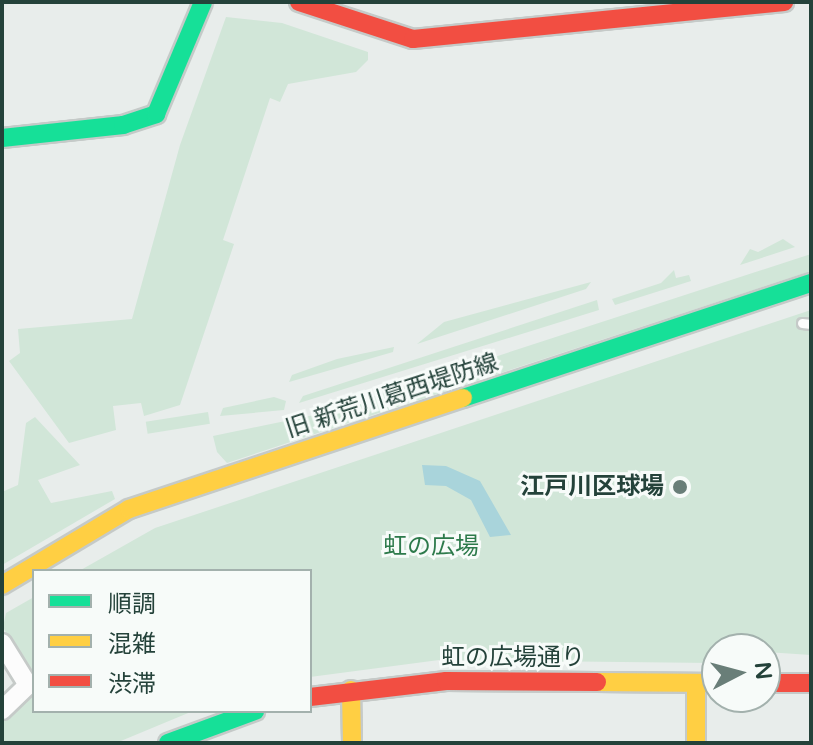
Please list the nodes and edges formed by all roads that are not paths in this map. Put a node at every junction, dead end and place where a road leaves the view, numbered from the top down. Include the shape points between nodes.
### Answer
1 (203, 2) edge
2 (299, 2) edge
3 (784, 2) edge
4 (2, 138) edge
5 (811, 283) edge
6 (2, 585) edge
7 (2, 643) edge
8 (696, 683) junction
9 (701, 683) edge
10 (781, 683) edge
11 (811, 683) edge
12 (351, 690) junction
13 (312, 697) edge
14 (2, 710) edge
15 (250, 713) edge
16 (168, 743) edge
17 (352, 743) edge
18 (696, 743) edge

1 - 4 street via 156,114 123,125
2 - 3 street via 413,39
5 - 6 street, 旧 新荒川葛西堤防線 via 129,509
7 - 14 street via 28,685
8 - 9 street, 虹の広場通り
8 - 12 street, 虹の広場通り via 446,681
8 - 18 street
10 - 11 street
12 - 13 street, 虹の広場通り
12 - 17 street
15 - 16 street

